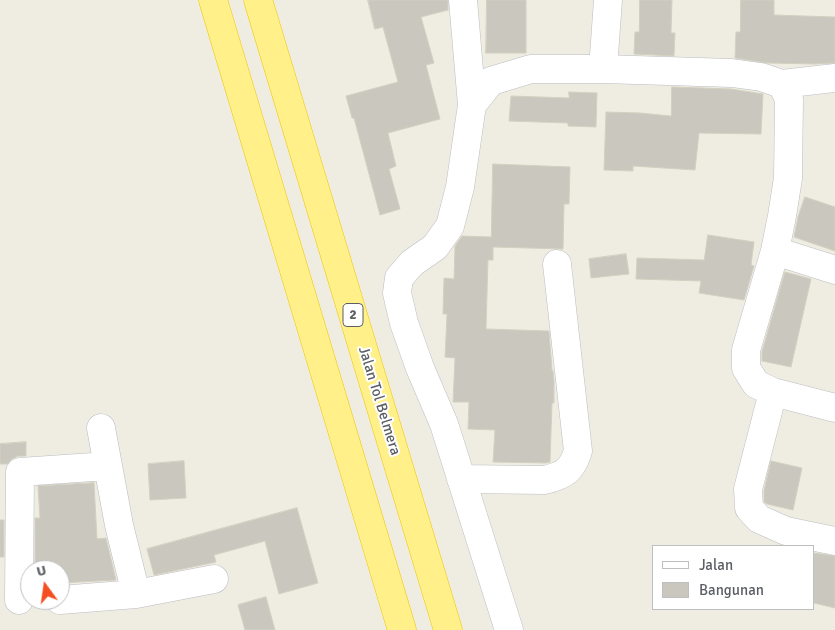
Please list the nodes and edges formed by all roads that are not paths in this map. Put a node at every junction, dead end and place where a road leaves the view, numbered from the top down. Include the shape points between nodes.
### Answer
1 (213, 0) edge
2 (258, 0) edge
3 (463, 0) edge
4 (608, 0) edge
5 (602, 68) junction
6 (835, 78) edge
7 (782, 84) junction
8 (472, 105) junction
9 (775, 251) junction
10 (557, 264) dead end
11 (835, 270) edge
12 (773, 392) junction
13 (835, 408) edge
14 (101, 428) dead end
15 (108, 466) junction
16 (461, 478) junction
17 (835, 541) edge
18 (214, 579) dead end
19 (136, 594) junction
20 (70, 599) edge
21 (16, 600) edge
22 (402, 630) edge
23 (448, 630) edge
24 (509, 630) edge

1 - 22 highway
2 - 23 highway, Jalan Tol Belmera / 2
3 - 8 street
4 - 5 street
5 - 7 street via 732,73
5 - 8 street via 531,69 491,81
6 - 7 street
7 - 9 street via 789,99 788,169
8 - 16 street via 460,187 450,226 435,247 412,263 399,278 397,293 404,323 444,424
9 - 11 street
9 - 12 street via 746,350 746,368 756,384
10 - 16 street via 578,451 575,462 559,476 545,480
12 - 13 street
12 - 17 street via 748,489 749,508 760,519 786,531
14 - 15 street
15 - 19 street
15 - 21 street via 20,472
16 - 24 street
18 - 19 street
19 - 20 street

